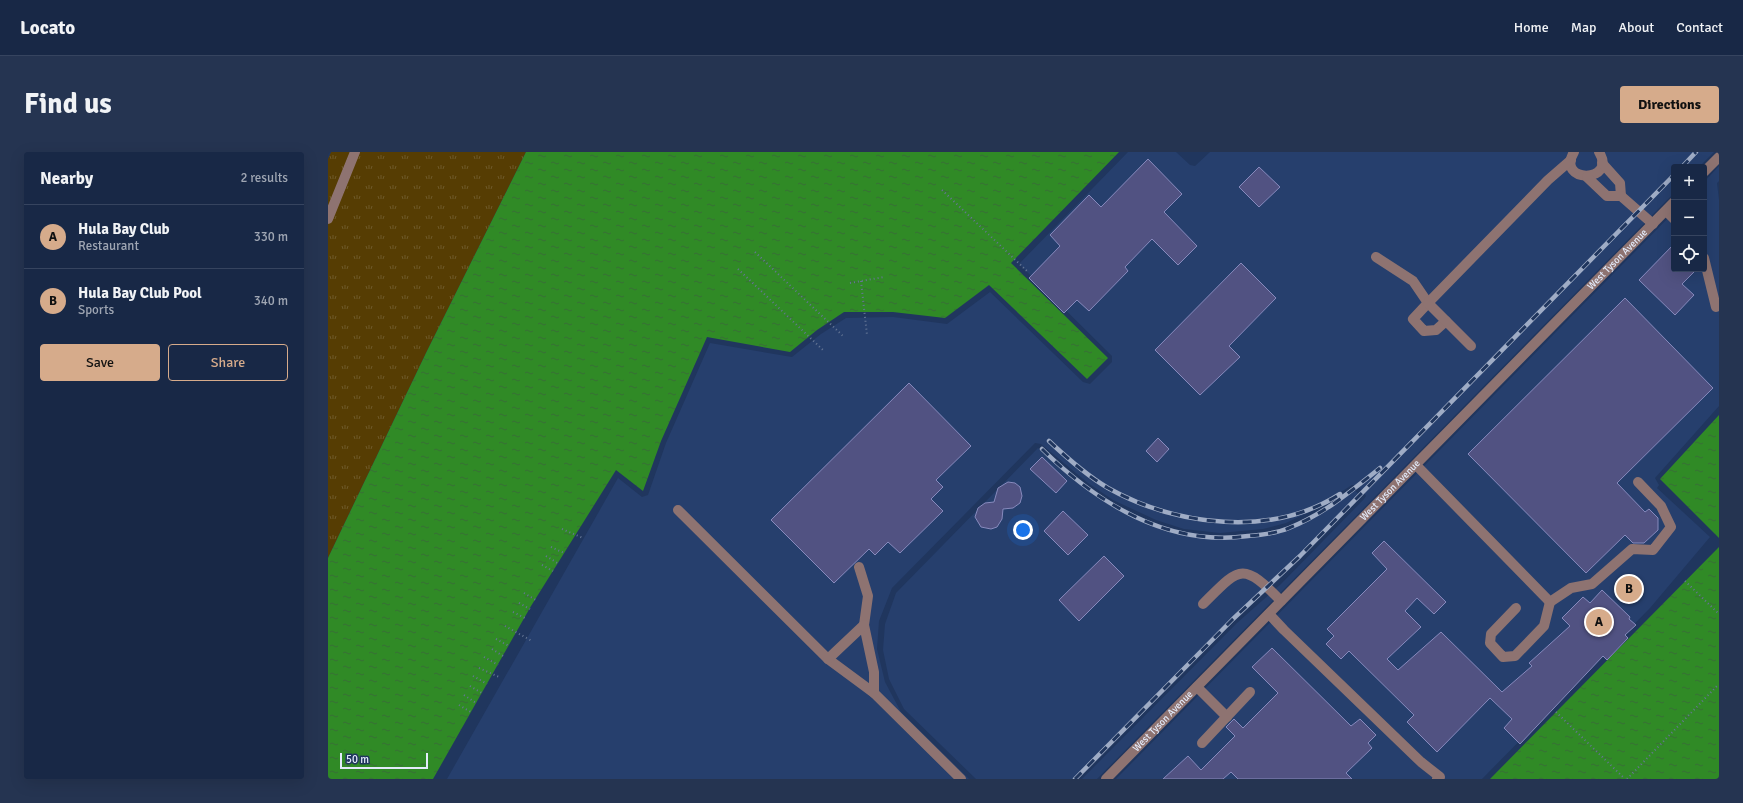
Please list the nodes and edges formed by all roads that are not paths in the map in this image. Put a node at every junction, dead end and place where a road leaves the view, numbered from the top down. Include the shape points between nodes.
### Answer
1 (355, 152) edge
2 (1599, 152) edge
3 (1573, 156) edge
4 (1719, 157) edge
5 (1602, 163) junction
6 (1707, 169) edge
7 (1587, 177) junction
8 (1621, 196) junction
9 (1671, 205) edge
10 (1666, 211) junction
11 (1671, 216) edge
12 (328, 219) edge
13 (1653, 224) junction
14 (1376, 257) dead end
15 (1707, 270) edge
16 (1428, 303) junction
17 (1716, 306) dead end
18 (1446, 321) junction
19 (1471, 346) dead end
20 (1416, 465) junction
21 (1638, 482) dead end
22 (678, 510) dead end
23 (859, 567) dead end
24 (1281, 602) junction
25 (1550, 602) junction
26 (1203, 604) dead end
27 (1516, 608) dead end
28 (1269, 614) junction
29 (864, 625) junction
30 (828, 659) junction
31 (1197, 687) junction
32 (1250, 692) dead end
33 (874, 693) junction
34 (1227, 717) junction
35 (1202, 743) dead end
36 (961, 779) edge
37 (1107, 779) edge
38 (1437, 779) edge

1 - 12 street
2 - 5 street
3 - 7 street via 1573,169
3 - 16 street
4 - 6 street
5 - 7 street via 1598,172
5 - 8 street via 1620,183
7 - 8 street via 1607,196
8 - 13 street
9 - 10 street, West Tyson Avenue
10 - 11 street
10 - 13 street, West Tyson Avenue
13 - 20 street, West Tyson Avenue
14 - 16 street via 1413,281
15 - 17 street
16 - 18 street
16 - 18 street via 1413,320 1424,331 1436,330
18 - 19 street
20 - 24 street, West Tyson Avenue
20 - 25 street
21 - 25 street via 1661,506 1671,527 1653,550 1632,549 1592,584 1571,588
22 - 30 street
23 - 29 street via 868,596
24 - 26 street via 1260,580 1242,573 1230,577
24 - 28 street, West Tyson Avenue
25 - 27 street via 1544,626 1515,656 1503,657 1490,643 1491,634
28 - 31 street, West Tyson Avenue
28 - 38 street via 1415,756 1440,777
29 - 30 street
29 - 33 street via 874,672
30 - 33 street
31 - 34 street
31 - 37 street, West Tyson Avenue
32 - 34 street
33 - 36 street
34 - 35 street

